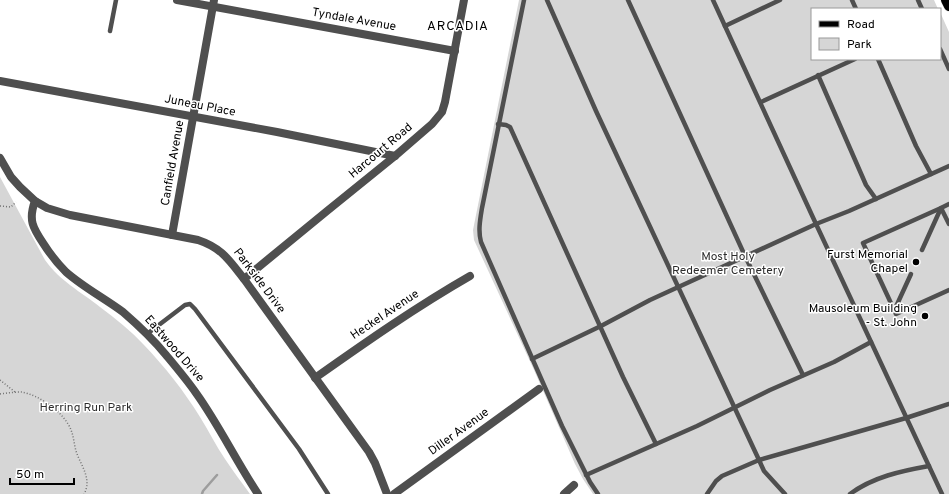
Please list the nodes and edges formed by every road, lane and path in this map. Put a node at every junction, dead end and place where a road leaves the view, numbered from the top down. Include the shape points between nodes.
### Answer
1 (116, 0) edge
2 (177, 0) edge
3 (464, 0) edge
4 (524, 0) edge
5 (547, 0) edge
6 (628, 0) edge
7 (713, 0) edge
8 (780, 0) edge
9 (946, 0) edge
10 (213, 3) edge
11 (949, 6) edge
12 (725, 26) junction
13 (110, 31) dead end
14 (455, 51) junction
15 (941, 51) edge
16 (853, 60) edge
17 (878, 60) edge
18 (947, 62) edge
19 (949, 70) edge
20 (818, 75) junction
21 (0, 81) edge
22 (761, 102) junction
23 (193, 117) junction
24 (498, 124) junction
25 (395, 156) junction
26 (0, 158) edge
27 (949, 166) edge
28 (931, 174) junction
29 (876, 199) junction
30 (36, 201) junction
31 (16, 202) dead end
32 (949, 204) edge
33 (0, 206) edge
34 (941, 208) junction
35 (816, 224) junction
36 (949, 224) edge
37 (172, 235) junction
38 (922, 250) dead end
39 (745, 256) junction
40 (911, 274) dead end
41 (470, 276) dead end
42 (244, 279) junction
43 (677, 288) junction
44 (949, 290) edge
45 (894, 311) junction
46 (601, 326) junction
47 (146, 334) junction
48 (871, 342) junction
49 (532, 359) junction
50 (803, 375) junction
51 (315, 378) junction
52 (0, 380) edge
53 (539, 389) dead end
54 (15, 392) junction
55 (0, 394) edge
56 (949, 404) edge
57 (735, 408) junction
58 (906, 418) junction
59 (656, 444) junction
60 (758, 460) junction
61 (929, 466) junction
62 (586, 475) junction
63 (574, 485) dead end
64 (84, 494) edge
65 (258, 494) edge
66 (328, 494) edge
67 (387, 494) edge
68 (394, 494) edge
69 (564, 494) edge
70 (598, 494) edge
71 (707, 494) edge
72 (785, 494) edge
73 (850, 494) edge
74 (942, 494) edge

1 - 13 lane
2 - 10 street, Tyndale Avenue
3 - 14 street, Harcourt Road
4 - 24 lane
5 - 43 lane
6 - 39 lane
7 - 12 lane
8 - 12 lane
9 - 11 main road
10 - 14 street, Tyndale Avenue
10 - 23 street, Canfield Avenue
12 - 22 lane
14 - 25 street, Harcourt Road via 442,112
15 - 18 lane
16 - 20 lane
17 - 28 lane
18 - 19 lane
20 - 22 lane
20 - 29 lane via 866,185
21 - 23 street, Juneau Place
22 - 35 lane
23 - 25 street, Juneau Place
23 - 37 street, Canfield Avenue
24 - 46 lane via 510,127
24 - 49 lane via 482,208 480,237
25 - 42 street, Harcourt Road
26 - 30 street, Parkside Drive via 11,177
27 - 28 lane
28 - 29 lane
29 - 35 lane
30 - 37 street, Parkside Drive via 47,208 70,215
30 - 47 street, Eastwood Drive via 31,218 33,225 53,258 71,276 122,312
31 - 33 path via 11,207
32 - 34 lane
34 - 36 lane
34 - 38 lane
34 - 45 lane via 863,243
35 - 39 lane
35 - 48 lane
37 - 42 street, Parkside Drive via 208,243 218,249
39 - 43 lane
39 - 50 lane
40 - 45 lane
41 - 51 street, Heckel Avenue via 433,297
42 - 51 street, Parkside Drive
43 - 46 lane
43 - 57 lane
44 - 45 lane via 896,314
46 - 49 lane
46 - 59 lane
47 - 65 street, Eastwood Drive via 166,354 195,391
47 - 66 lane via 190,304 299,449
48 - 50 lane
48 - 58 lane
49 - 62 lane
50 - 57 lane
51 - 67 street, Parkside Drive via 375,463
52 - 54 path
53 - 68 street, Diller Avenue
54 - 55 path
54 - 64 path via 27,393 45,402 68,424 87,480
56 - 58 lane
57 - 59 lane
57 - 60 lane
58 - 60 lane
58 - 61 lane
59 - 62 lane
60 - 71 lane via 722,476
60 - 72 lane via 764,471
61 - 73 lane via 885,476
61 - 74 lane
62 - 70 lane
63 - 69 street

